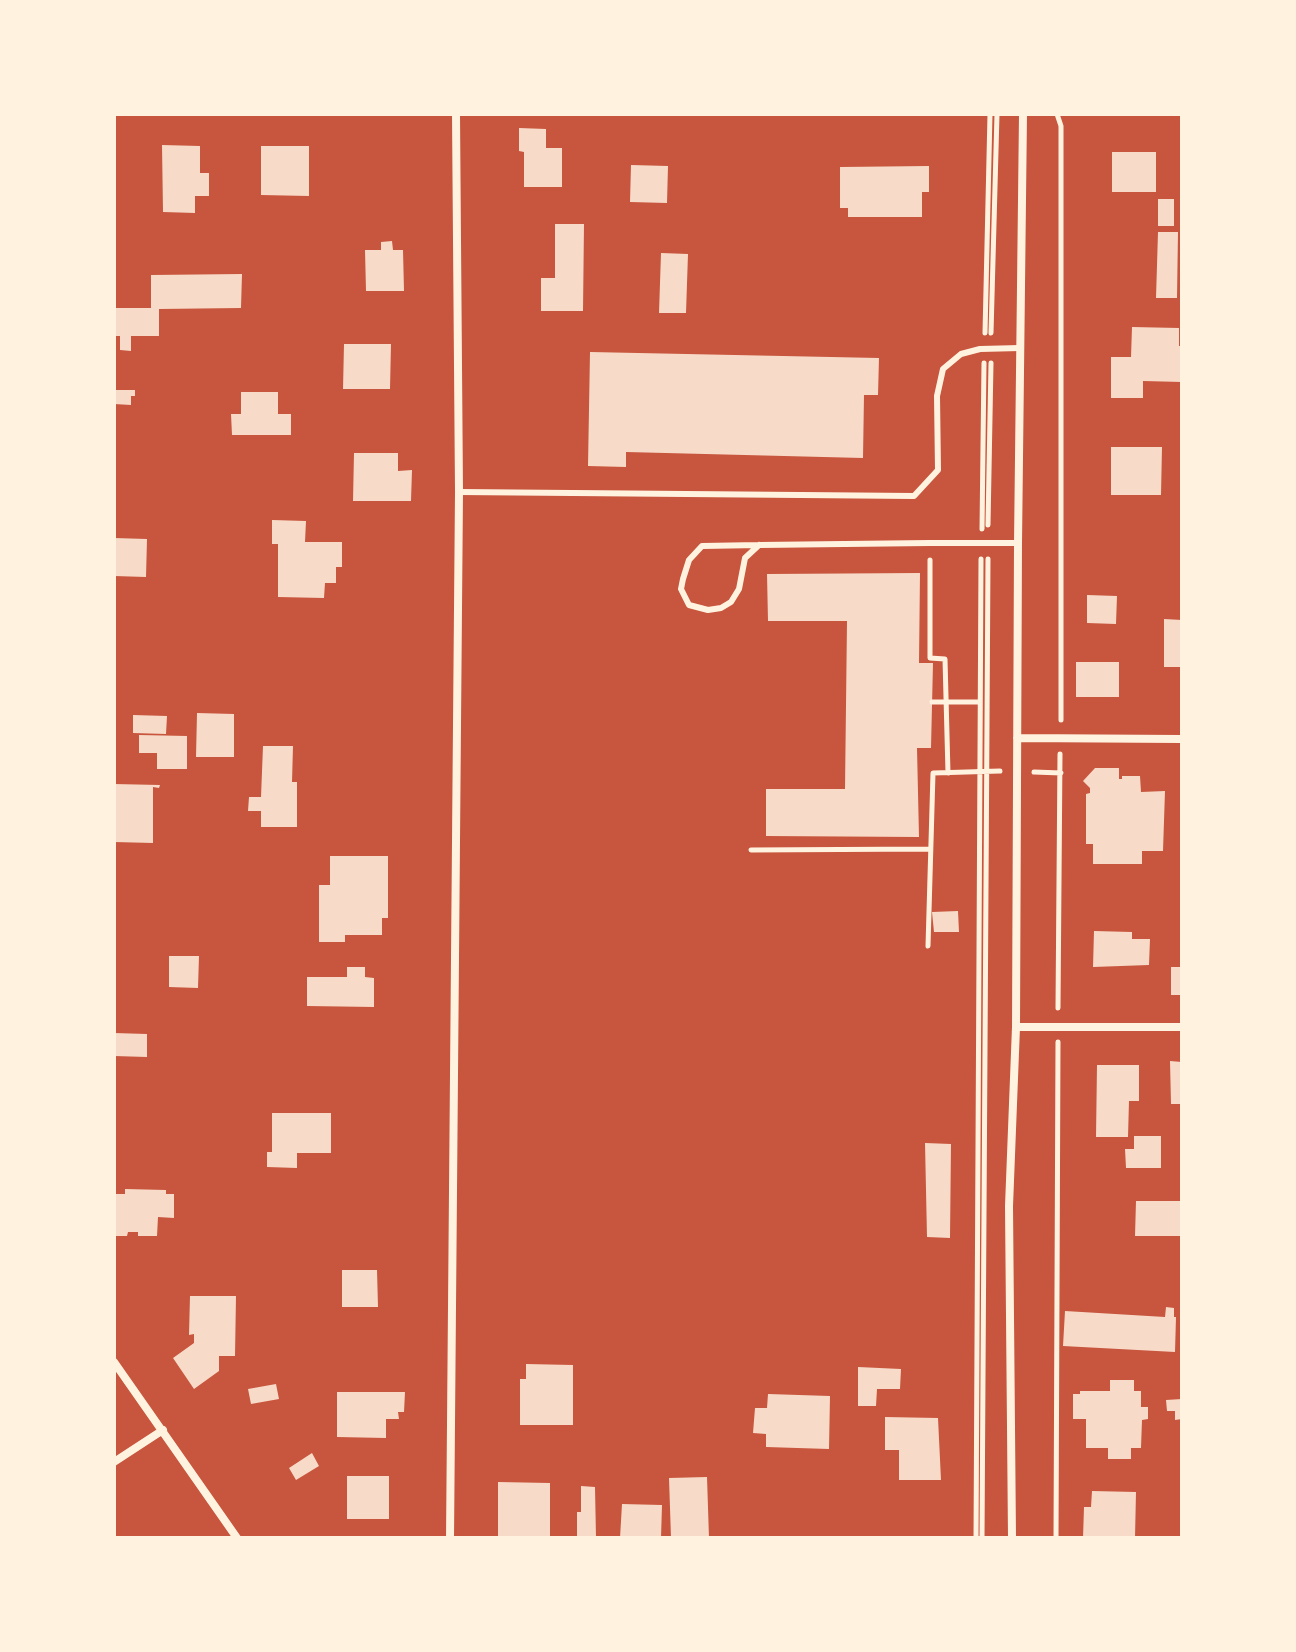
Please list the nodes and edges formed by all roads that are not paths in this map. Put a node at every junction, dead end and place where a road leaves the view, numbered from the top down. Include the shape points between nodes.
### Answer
1 (456, 114) edge
2 (1023, 114) edge
3 (1020, 348) junction
4 (459, 492) junction
5 (1018, 543) junction
6 (759, 545) junction
7 (1017, 738) junction
8 (1182, 739) edge
9 (1016, 1027) junction
10 (1182, 1027) edge
11 (114, 1362) edge
12 (163, 1430) junction
13 (114, 1462) edge
14 (237, 1538) edge
15 (450, 1538) edge
16 (1012, 1538) edge

1 - 4 street
2 - 3 street
3 - 4 lane via 961,354 943,369 937,396 938,470 914,496
3 - 5 street
4 - 15 street
5 - 6 lane
5 - 7 street
6 - 6 lane via 702,546 689,560 683,579 681,589 689,605 708,610 731,602 745,558
7 - 8 street
7 - 9 street
9 - 10 street
9 - 16 street via 1009,1206
11 - 12 street
12 - 13 street
12 - 14 street

